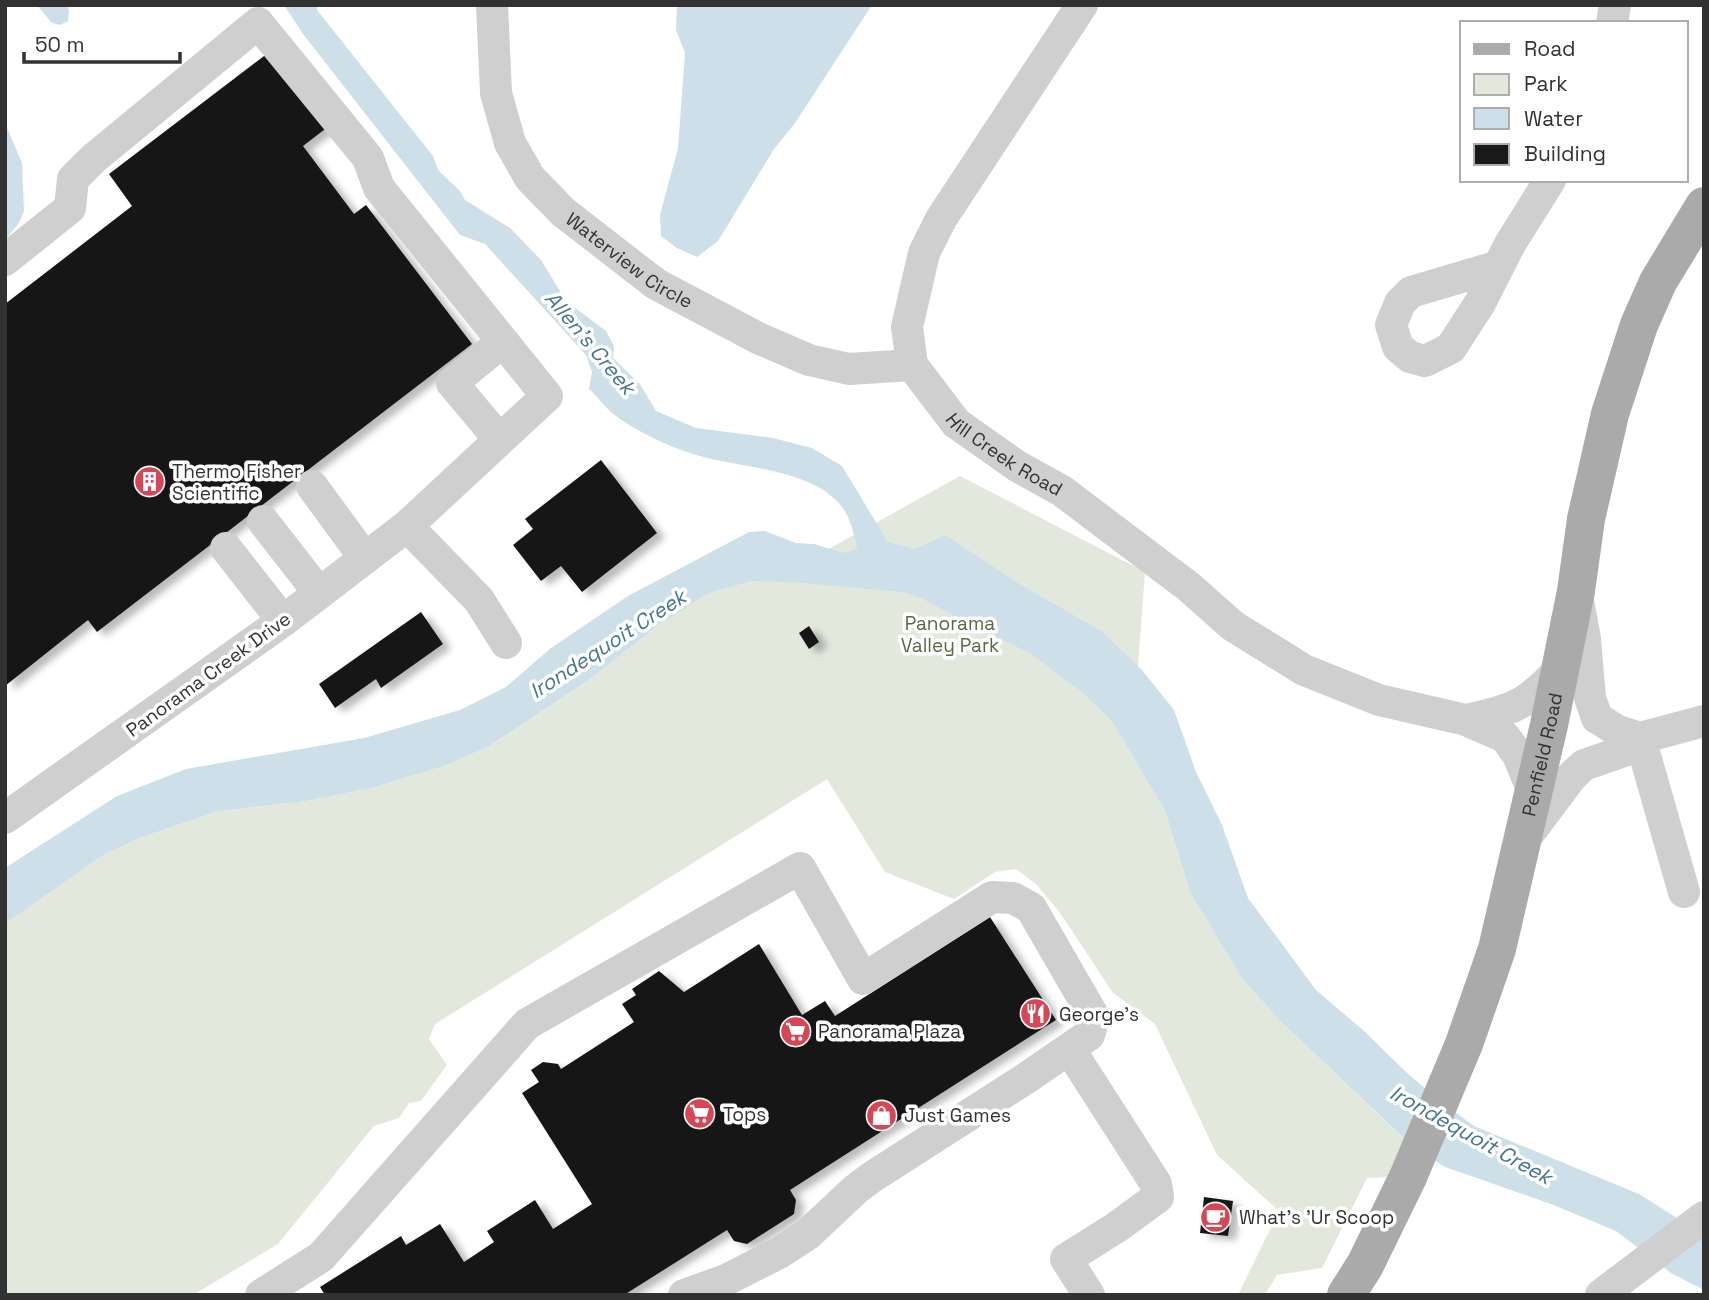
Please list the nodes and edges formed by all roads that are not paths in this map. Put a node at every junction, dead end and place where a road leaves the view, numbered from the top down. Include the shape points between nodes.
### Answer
1 (492, 5) edge
2 (1082, 5) edge
3 (1549, 182) edge
4 (1704, 206) edge
5 (5, 260) edge
6 (1499, 266) dead end
7 (502, 342) junction
8 (912, 365) junction
9 (499, 439) junction
10 (312, 486) dead end
11 (263, 521) dead end
12 (407, 526) junction
13 (226, 548) dead end
14 (364, 557) junction
15 (1576, 591) junction
16 (319, 593) junction
17 (283, 621) junction
18 (506, 643) dead end
19 (1561, 668) junction
20 (1466, 720) junction
21 (1704, 721) edge
22 (1640, 738) junction
23 (1534, 794) junction
24 (5, 818) edge
25 (1523, 840) junction
26 (1684, 892) dead end
27 (1070, 1050) junction
28 (1704, 1217) edge
29 (1613, 1287) edge
30 (261, 1295) edge
31 (684, 1295) edge
32 (1089, 1295) edge
33 (1346, 1295) edge

1 - 8 street, Waterview Circle via 496,93 510,143 530,178 563,212 656,284 760,339 809,360 849,369
2 - 8 street, Hill Creek Road via 923,253 907,327
3 - 6 street
4 - 15 main road, Penfield Road via 1658,282 1626,360 1598,461
5 - 7 street via 70,208 73,179 93,159 258,23 368,158 379,188
7 - 9 street, Panorama Creek Drive via 547,396
7 - 9 street via 452,383
8 - 20 street, Hill Creek Road via 956,423 1073,499 1189,586 1233,626 1304,670 1379,700
9 - 12 street, Panorama Creek Drive
10 - 14 street
11 - 16 street
12 - 14 street, Panorama Creek Drive
12 - 18 street via 479,600
13 - 17 street
14 - 16 street, Panorama Creek Drive
15 - 19 main road, Penfield Road
15 - 22 street via 1590,698 1597,718
16 - 17 street, Panorama Creek Drive
17 - 24 street, Panorama Creek Drive
19 - 20 street, Hill Creek Road via 1522,704
19 - 23 main road, Penfield Road
20 - 23 street, Hill Creek Road via 1505,737
21 - 22 street
22 - 25 street via 1627,750 1584,765
22 - 26 street
23 - 25 main road, Penfield Road
25 - 33 main road, Penfield Road via 1497,949 1464,1044 1408,1177
27 - 30 street via 1089,1035 1094,1017 1031,908 1013,898 992,897 863,979 800,868 527,1024 321,1258
27 - 31 street via 872,1177 808,1234 726,1280
27 - 32 street via 1156,1184 1158,1197 1066,1259
28 - 29 street

